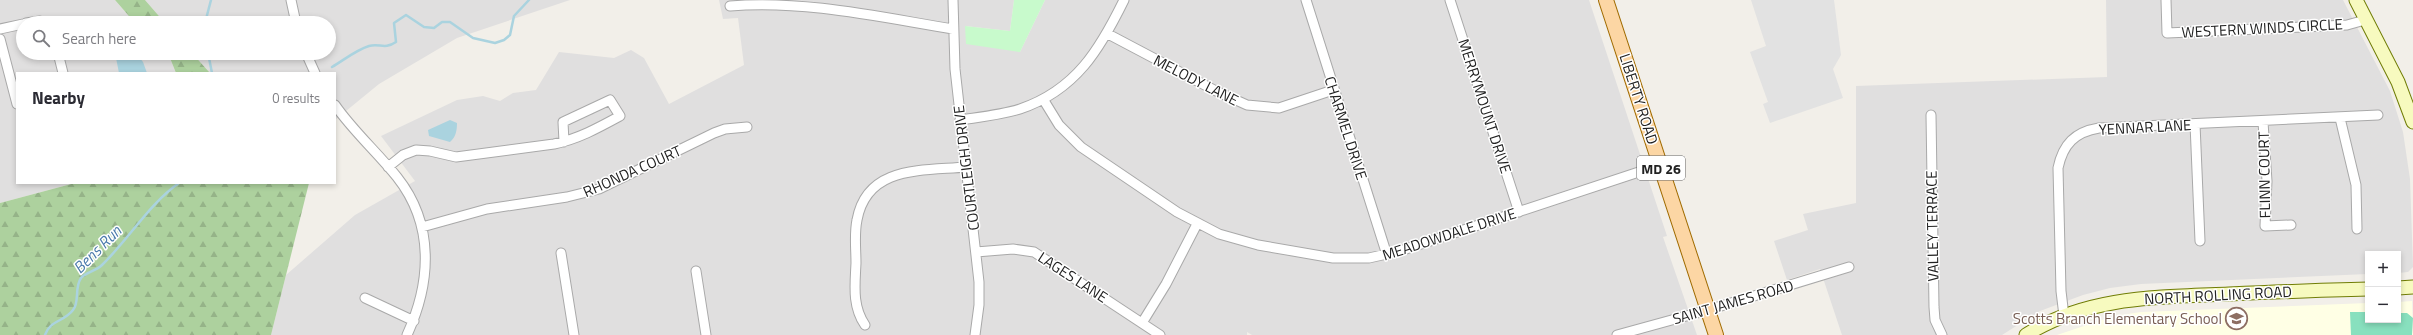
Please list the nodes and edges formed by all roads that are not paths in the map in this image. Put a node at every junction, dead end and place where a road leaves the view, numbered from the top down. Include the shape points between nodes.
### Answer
1 (291, 0) edge
2 (953, 0) edge
3 (1124, 0) edge
4 (1306, 0) edge
5 (1450, 0) edge
6 (1606, 0) edge
7 (2166, 0) edge
8 (2356, 0) edge
9 (768, 2) edge
10 (730, 6) dead end
11 (294, 16) edge
12 (2365, 20) junction
13 (16, 25) edge
14 (953, 29) junction
15 (0, 30) edge
16 (1108, 34) junction
17 (0, 39) edge
18 (60, 60) edge
19 (310, 60) edge
20 (63, 72) edge
21 (316, 72) edge
22 (1334, 90) junction
23 (1043, 99) junction
24 (16, 100) edge
25 (336, 106) edge
26 (1931, 115) dead end
27 (2378, 115) dead end
28 (2340, 118) junction
29 (960, 120) junction
30 (2263, 122) junction
31 (2413, 122) edge
32 (2194, 124) junction
33 (747, 127) dead end
34 (564, 142) junction
35 (1660, 165) junction
36 (388, 167) junction
37 (966, 167) junction
38 (1519, 212) junction
39 (1197, 224) junction
40 (2291, 225) dead end
41 (422, 227) junction
42 (2357, 230) dead end
43 (2200, 241) dead end
44 (976, 252) junction
45 (561, 253) dead end
46 (1387, 255) junction
47 (1849, 267) dead end
48 (696, 271) dead end
49 (2413, 287) edge
50 (2401, 288) edge
51 (2365, 289) edge
52 (364, 298) dead end
53 (1708, 310) junction
54 (2064, 316) junction
55 (414, 321) junction
56 (1142, 323) junction
57 (865, 325) dead end
58 (407, 335) edge
59 (574, 335) edge
60 (706, 335) edge
61 (975, 335) edge
62 (1160, 335) edge
63 (1617, 335) edge
64 (1716, 335) edge
65 (1942, 335) edge
66 (2026, 335) edge

1 - 11 street
2 - 14 street, COURTLEIGH DRIVE
3 - 16 street
4 - 22 street, CHARMEL DRIVE
5 - 38 street, MERRYMOUNT DRIVE
6 - 35 main road, LIBERTY ROAD / MD 26
7 - 12 street, WESTERN WINDS CIRCLE via 2167,33 2347,25
8 - 12 street
9 - 10 street
9 - 14 street
12 - 31 street via 2398,82
13 - 15 street
14 - 29 street, COURTLEIGH DRIVE
16 - 22 street, MELODY LANE via 1216,92 1247,105 1280,108
16 - 23 street via 1088,63
17 - 24 street
18 - 20 street
19 - 21 street
22 - 46 street, CHARMEL DRIVE
23 - 29 street via 1019,109
23 - 39 street, MEADOWDALE DRIVE via 1059,125 1081,147
25 - 36 street
26 - 65 street, VALLEY TERRACE via 1933,292 1935,320
27 - 28 street, YENNAR LANE
28 - 30 street, YENNAR LANE
28 - 42 street via 2356,185
29 - 37 street, COURTLEIGH DRIVE
30 - 32 street, YENNAR LANE
30 - 40 street, FLINN COURT via 2267,182 2265,226
32 - 43 street
32 - 54 street, YENNAR LANE via 2088,129 2072,138 2067,145 2058,168
33 - 41 street, RHONDA COURT via 714,133 584,194 487,209
34 - 34 street via 582,137 620,116 610,100 563,122
34 - 36 street via 456,157 430,150 416,150 403,155
35 - 38 street, MEADOWDALE DRIVE
35 - 53 main road, LIBERTY ROAD / MD 26
36 - 41 street via 408,193
37 - 44 street, COURTLEIGH DRIVE
37 - 57 street via 893,175 874,186 865,197 856,222 855,296 859,316
38 - 46 street, MEADOWDALE DRIVE
39 - 46 street, MEADOWDALE DRIVE via 1241,241 1333,258 1352,260
39 - 56 street via 1166,284
41 - 55 street via 426,277
44 - 56 street, LAGES LANE via 1013,249 1034,252
44 - 61 street, COURTLEIGH DRIVE via 980,306
45 - 59 street
47 - 53 street, SAINT JAMES ROAD
48 - 60 street
49 - 50 street
51 - 54 street, NORTH ROLLING ROAD via 2139,298 2086,308
52 - 55 street
53 - 63 street, SAINT JAMES ROAD
53 - 64 main road, LIBERTY ROAD / MD 26
54 - 66 street, NORTH ROLLING ROAD
55 - 58 street
56 - 62 street, LAGES LANE

